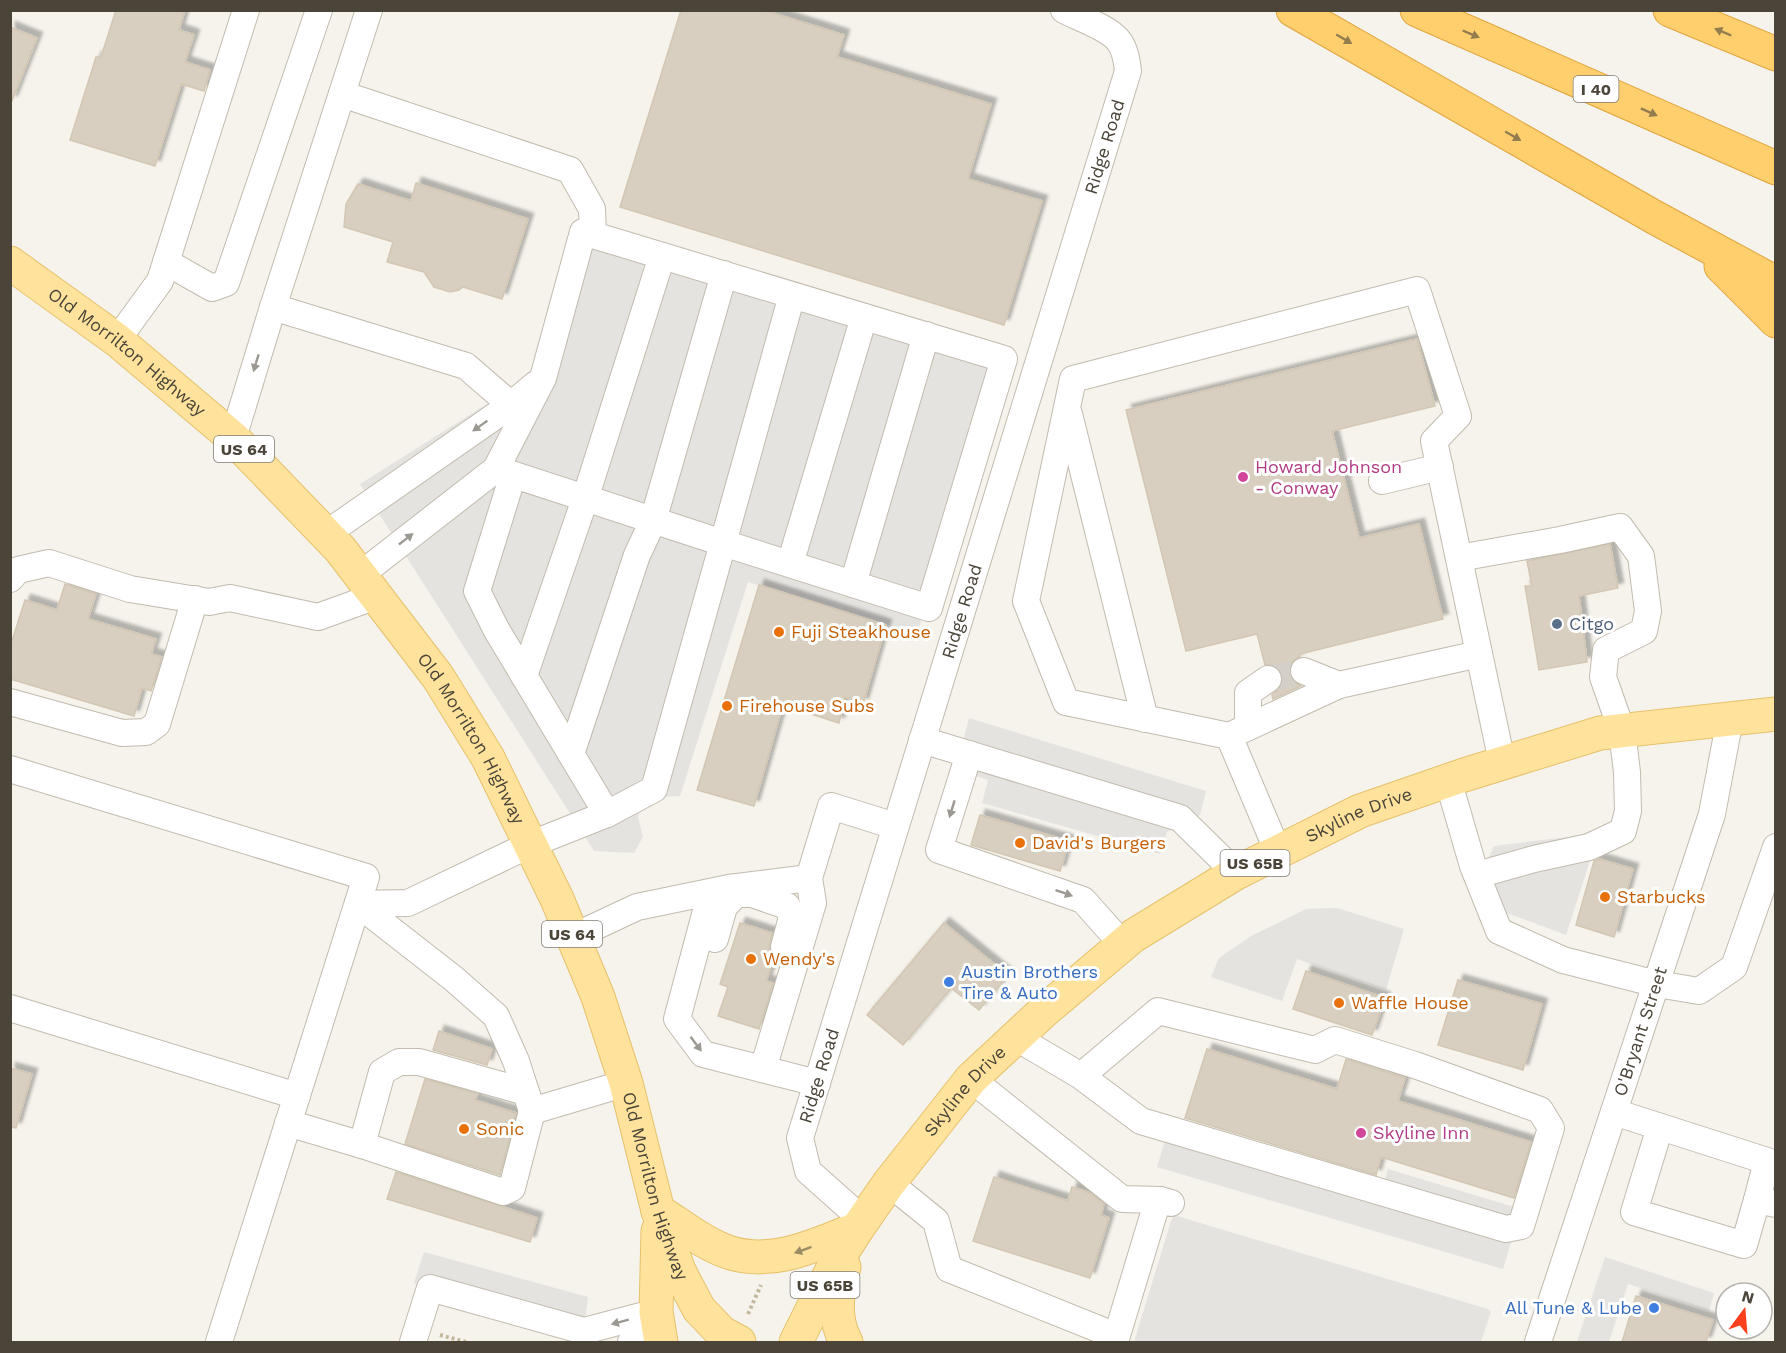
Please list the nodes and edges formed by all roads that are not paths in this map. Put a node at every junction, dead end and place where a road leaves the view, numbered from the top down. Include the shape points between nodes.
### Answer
1 (246, 10) edge
2 (319, 10) edge
3 (369, 10) edge
4 (1064, 10) edge
5 (1293, 10) edge
6 (1417, 10) edge
7 (1670, 10) edge
8 (1776, 54) edge
9 (342, 94) junction
10 (1776, 168) edge
11 (593, 235) junction
12 (1690, 235) junction
13 (662, 256) junction
14 (166, 262) junction
15 (10, 263) edge
16 (724, 274) junction
17 (1776, 283) edge
18 (792, 295) junction
19 (273, 307) junction
20 (864, 317) junction
21 (1776, 321) edge
22 (926, 335) junction
23 (117, 340) junction
24 (543, 378) junction
25 (511, 405) junction
26 (1067, 408) junction
27 (233, 438) junction
28 (1440, 468) junction
29 (505, 472) junction
30 (1382, 481) dead end
31 (585, 499) junction
32 (653, 521) junction
33 (326, 534) junction
34 (723, 543) junction
35 (1459, 558) junction
36 (790, 564) junction
37 (10, 579) edge
38 (853, 584) junction
39 (368, 585) junction
40 (195, 599) junction
41 (1479, 654) junction
42 (1304, 671) tunnel mouth
43 (524, 676) junction
44 (1268, 679) tunnel mouth
45 (1340, 685) junction
46 (10, 702) edge
47 (1776, 714) edge
48 (1145, 719) junction
49 (1730, 719) junction
50 (1238, 731) junction
51 (1622, 731) junction
52 (922, 740) junction
53 (571, 754) junction
54 (969, 754) junction
55 (1502, 762) junction
56 (10, 769) edge
57 (1448, 780) junction
58 (607, 814) junction
59 (895, 826) junction
60 (529, 845) junction
61 (1776, 847) edge
62 (1278, 852) junction
63 (1236, 873) junction
64 (1477, 875) junction
65 (809, 878) junction
66 (711, 892) junction
67 (358, 904) junction
68 (573, 937) junction
69 (1123, 945) junction
70 (1657, 984) junction
71 (788, 987) junction
72 (10, 1008) edge
73 (679, 1011) junction
74 (1015, 1037) junction
75 (763, 1069) junction
76 (1081, 1076) junction
77 (971, 1079) junction
78 (626, 1083) junction
79 (817, 1083) junction
80 (297, 1096) junction
81 (529, 1101) junction
82 (1614, 1112) junction
83 (288, 1123) junction
84 (1660, 1127) junction
85 (362, 1145) junction
86 (889, 1183) junction
87 (1766, 1202) edge
88 (658, 1211) junction
89 (861, 1225) junction
90 (652, 1333) edge
91 (574, 1335) edge
92 (1115, 1339) edge
93 (219, 1342) edge
94 (413, 1342) edge
95 (738, 1342) edge
96 (796, 1342) edge
97 (846, 1342) edge
98 (1539, 1342) edge

1 - 14 street
2 - 14 street via 226,283 212,288
3 - 9 street
4 - 52 street, Ridge Road via 1118,39 1128,71
5 -> 12 highway
6 -> 10 highway, I 40
8 -> 7 highway
9 - 11 street via 570,171 592,210
9 - 19 street
11 - 13 street
11 - 24 street via 583,232
12 - 17 highway
12 - 21 highway
13 - 16 street
13 - 31 street
14 - 23 street via 160,281
15 - 23 main road, Old Morrilton Highway / US 64
16 - 18 street
16 - 32 street
18 - 20 street
18 - 34 street
19 - 25 street via 466,366
19 -> 27 street
20 - 22 street
20 - 36 street
22 - 38 street
22 - 38 street via 1004,359 929,608
23 - 27 main road, Old Morrilton Highway / US 64
24 - 25 street
24 - 29 street
25 -> 33 street
26 - 28 street via 1073,379 1417,290 1458,416 1434,441
26 - 48 street
26 - 48 street via 1026,601 1066,702
27 - 33 main road, Old Morrilton Highway / US 64
28 - 30 street
28 - 35 street
29 - 31 street
39 -> 29 street
29 - 43 street via 477,591
31 - 32 street
31 - 43 street
32 - 34 street
32 - 53 street via 637,555
33 - 39 main road, Old Morrilton Highway / US 64
34 - 36 street
34 - 58 street via 654,789
35 - 41 street
35 - 51 street via 1620,527 1641,556 1648,611 1644,631 1606,650 1604,677
36 - 38 street
37 - 40 street via 18,570 49,563 130,588
39 - 40 street via 318,617 230,598 209,602
39 - 60 main road, Old Morrilton Highway / US 64 via 438,677 488,758
40 - 46 street via 157,724 146,732 123,733
41 - 45 street
41 - 55 street
42 - 45 street
43 - 53 street
44 - 50 street via 1248,693
45 - 50 street
47 - 49 main road, Skyline Drive / US 65B
48 - 50 street
49 - 51 main road, Skyline Drive / US 65B
49 - 70 street, O'Bryant Street via 1712,814
50 - 62 street
51 - 55 main road, Skyline Drive / US 65B via 1600,733
51 - 64 street via 1628,811 1623,831 1589,847
52 - 54 street
52 - 59 street, Ridge Road
53 - 58 street
54 - 63 street via 1180,818
54 -> 69 street via 939,850 1083,900
55 - 57 main road, Skyline Drive / US 65B
56 - 67 street via 366,877
57 - 62 main road, Skyline Drive / US 65B via 1360,811
57 - 64 street
58 - 60 street
59 - 65 street via 831,806
59 - 79 street, Ridge Road
60 - 67 street via 408,903
60 - 68 main road, Old Morrilton Highway / US 64
61 - 70 street via 1734,967 1699,991
62 - 63 main road, Skyline Drive / US 65B
63 - 69 main road, Skyline Drive / US 65B
64 - 70 street via 1499,931 1563,960
65 - 66 street
65 - 71 street via 813,903
66 - 68 street via 637,907
66 - 73 street
67 - 80 street
67 - 81 street via 496,1016
68 - 78 main road, Old Morrilton Highway / US 64 via 598,997
69 - 74 main road, Skyline Drive / US 65B
70 - 82 street, O'Bryant Street
71 - 73 street via 779,968 792,917 787,906 752,894 736,894 724,907 696,1005
71 - 75 street
72 - 80 street
73 -> 75 street via 677,1019 703,1054
74 - 76 street
74 - 77 main road, Skyline Drive / US 65B
75 - 79 street
76 - 76 street via 1141,1120 1506,1229 1521,1226 1551,1128 1540,1110 1335,1040 1315,1050 1158,1011
77 - 86 main road, Skyline Drive / US 65B
77 - 92 street via 1122,1199 1166,1201 1157,1203
78 - 81 street
78 - 88 main road, Old Morrilton Highway / US 64
79 - 89 street, Ridge Road via 800,1138 808,1171
80 - 83 street
81 - 85 street via 419,1062 399,1062 382,1072
81 - 85 street via 512,1188 503,1192
82 - 84 street
82 - 98 street, O'Bryant Street
83 - 85 street
83 - 93 street
84 - 87 street via 1767,1161
84 - 87 street via 1634,1212 1744,1245
86 - 89 main road, Skyline Drive / US 65B
86 - 92 street via 936,1221 949,1269
89 -> 88 main road via 792,1253 762,1258 731,1253
88 - 90 main road, US 64
88 - 95 main road, Old Morrilton Highway / US 64 via 679,1270 699,1309 722,1333
89 - 96 main road, Skyline Drive / US 65B via 836,1262
89 - 97 main road via 842,1272 837,1304 840,1332
90 -> 91 street
91 - 94 street via 430,1288

